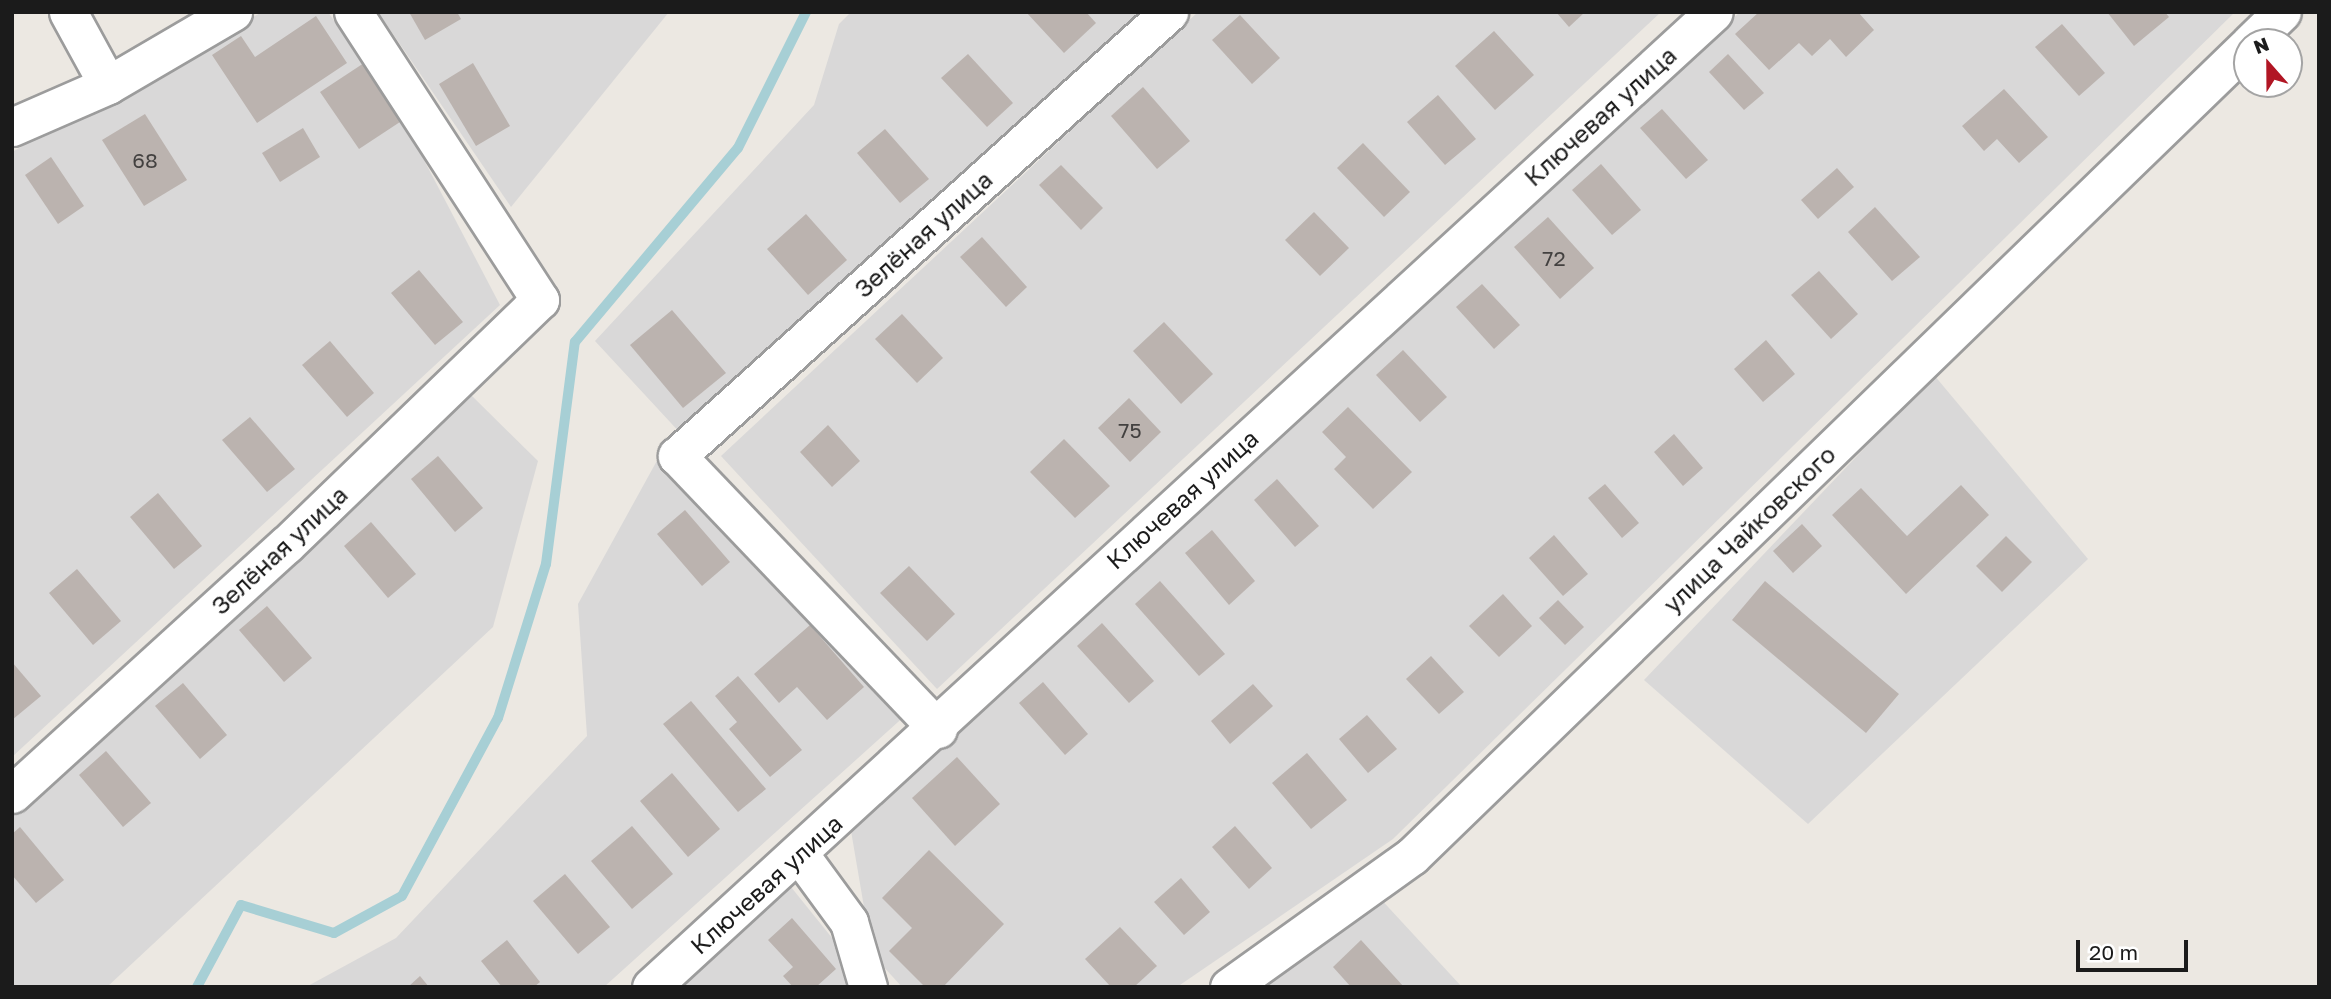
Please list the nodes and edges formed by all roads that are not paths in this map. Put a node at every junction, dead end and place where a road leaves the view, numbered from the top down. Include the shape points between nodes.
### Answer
1 (68, 12) edge
2 (233, 12) edge
3 (353, 12) edge
4 (1169, 12) edge
5 (1714, 12) edge
6 (2282, 12) edge
7 (2265, 28) edge
8 (2233, 60) edge
9 (108, 85) junction
10 (12, 127) edge
11 (939, 729) junction
12 (12, 794) edge
13 (800, 855) junction
14 (651, 987) edge
15 (868, 987) edge
16 (1229, 987) edge

1 - 9 street
2 - 9 street
3 - 12 street, Зелёная улица via 540,300 286,545
4 - 11 street, Зелёная улица via 677,456
5 - 11 street, Ключевая улица via 1085,587
6 - 7 street
8 - 16 street, улица Чайковского via 1412,856
9 - 10 street
11 - 13 street, Ключевая улица
13 - 14 street, Ключевая улица
13 - 15 street via 849,922

